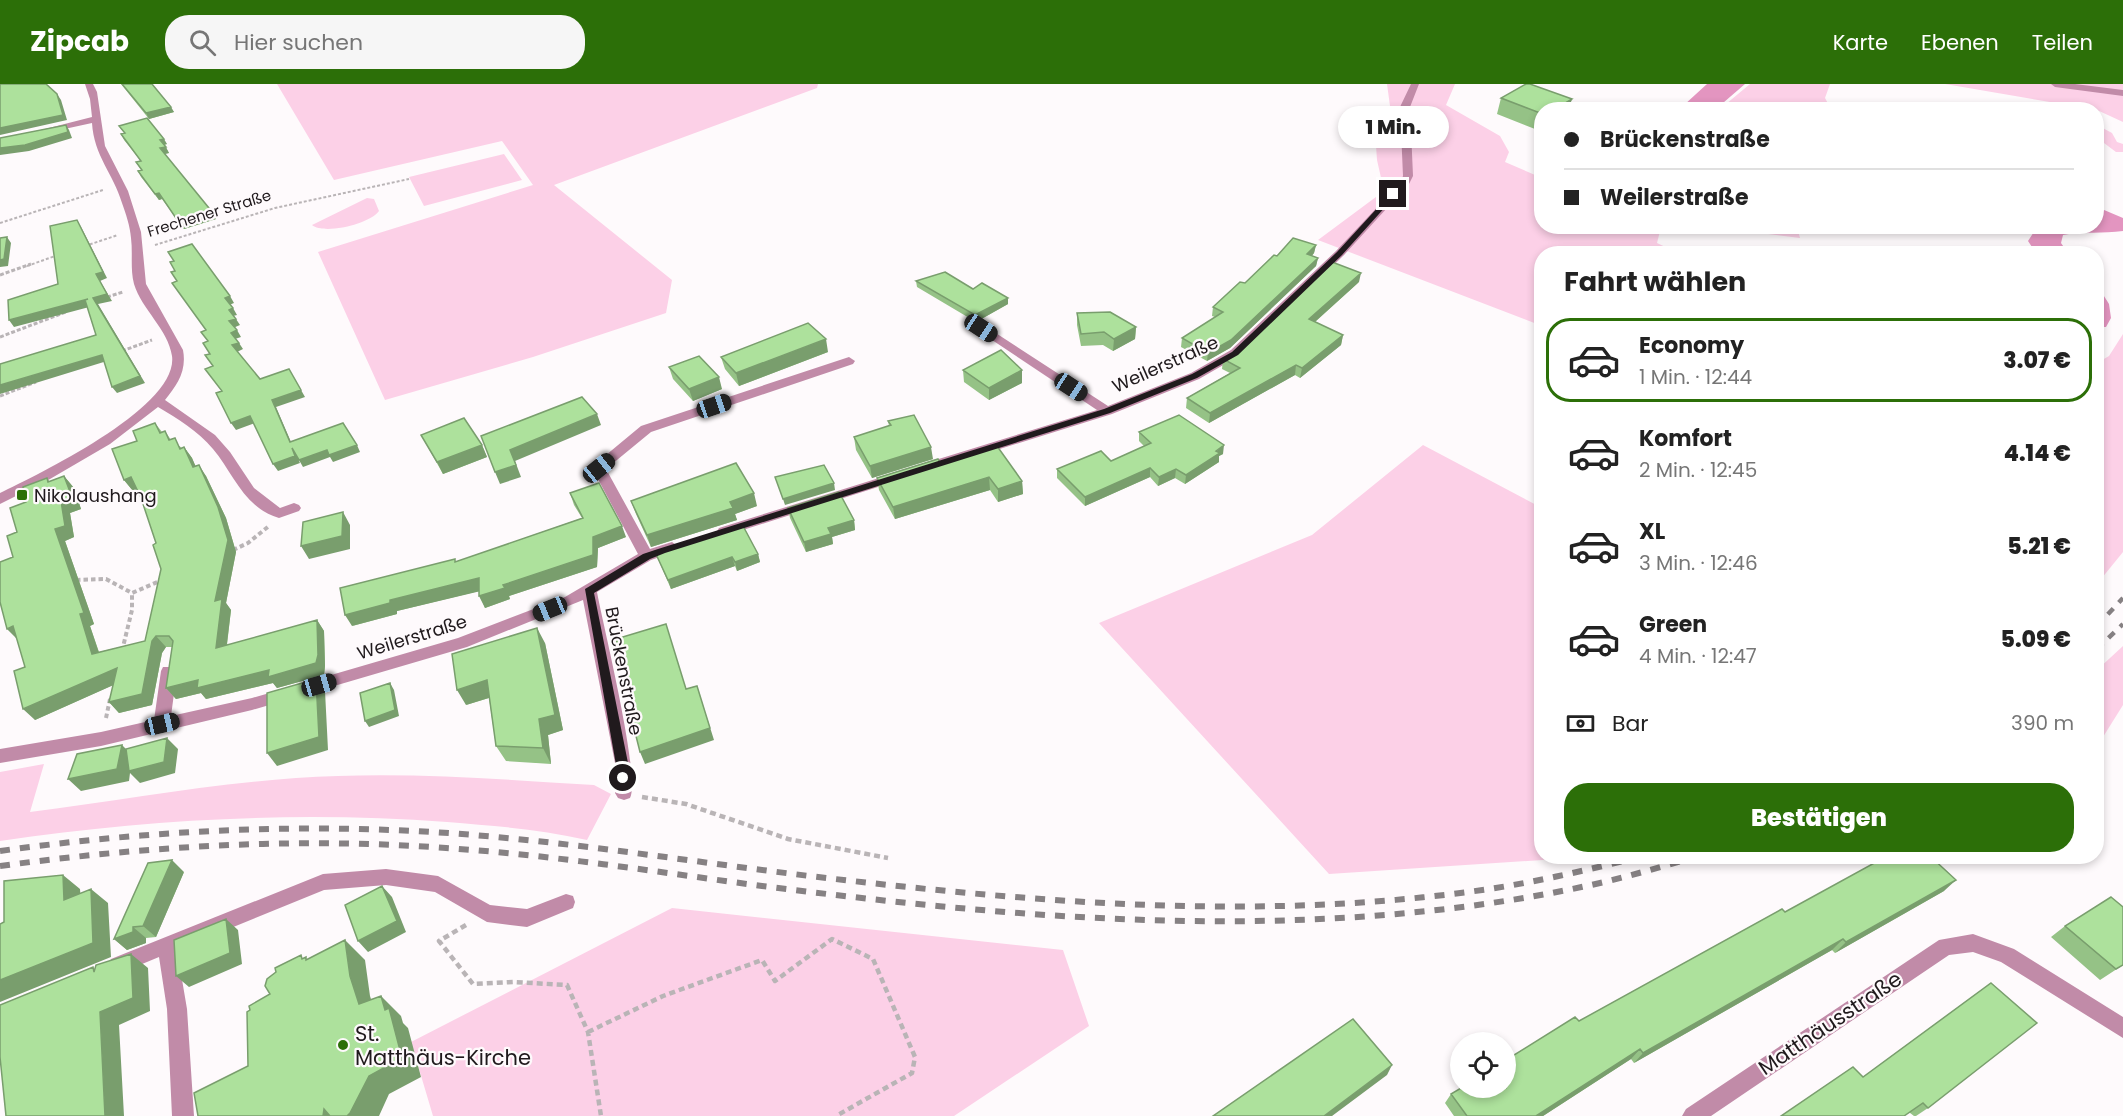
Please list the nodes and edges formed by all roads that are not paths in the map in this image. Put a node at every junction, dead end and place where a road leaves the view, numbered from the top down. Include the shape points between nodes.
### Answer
1 (90, 84) edge
2 (1415, 84) edge
3 (2055, 84) edge
4 (2123, 93) edge
5 (96, 119) junction
6 (38, 131) edge
7 (981, 328) dead end
8 (849, 361) dead end
9 (157, 401) junction
10 (1107, 411) junction
11 (0, 499) edge
12 (294, 508) dead end
13 (710, 535) edge
14 (688, 542) edge
15 (646, 556) junction
16 (589, 591) junction
17 (172, 653) edge
18 (162, 724) junction
19 (0, 756) edge
20 (624, 793) road end
21 (566, 902) dead end
22 (167, 944) junction
23 (104, 971) edge
24 (2123, 1028) edge
25 (183, 1116) edge
26 (1693, 1116) edge

1 - 5 street, Frechener Straße via 96,97
2 - 10 street, Weilerstraße via 1405,107 1408,176 1340,253 1235,353 1195,376
3 - 4 street
5 - 6 street
5 - 9 street, Frechener Straße via 102,154 121,185 136,229 140,285 180,360 174,379
7 - 10 street
8 - 15 street via 646,429 599,468
9 - 11 street, Frechener Straße via 106,441
9 - 12 street via 200,428 226,456 250,496 279,513
10 - 13 street, Weilerstraße
14 - 15 street, Weilerstraße
15 - 16 street, Weilerstraße
16 - 18 street, Weilerstraße via 462,643 252,704
16 - 20 street, Brückenstraße via 622,763
17 - 18 street
18 - 19 street, Weilerstraße
21 - 22 street via 527,918 487,913 438,884 386,877 323,882
22 - 23 street
22 - 25 street via 177,1009
24 - 26 street, Matthäusstraße via 2007,955 1973,943 1946,946

